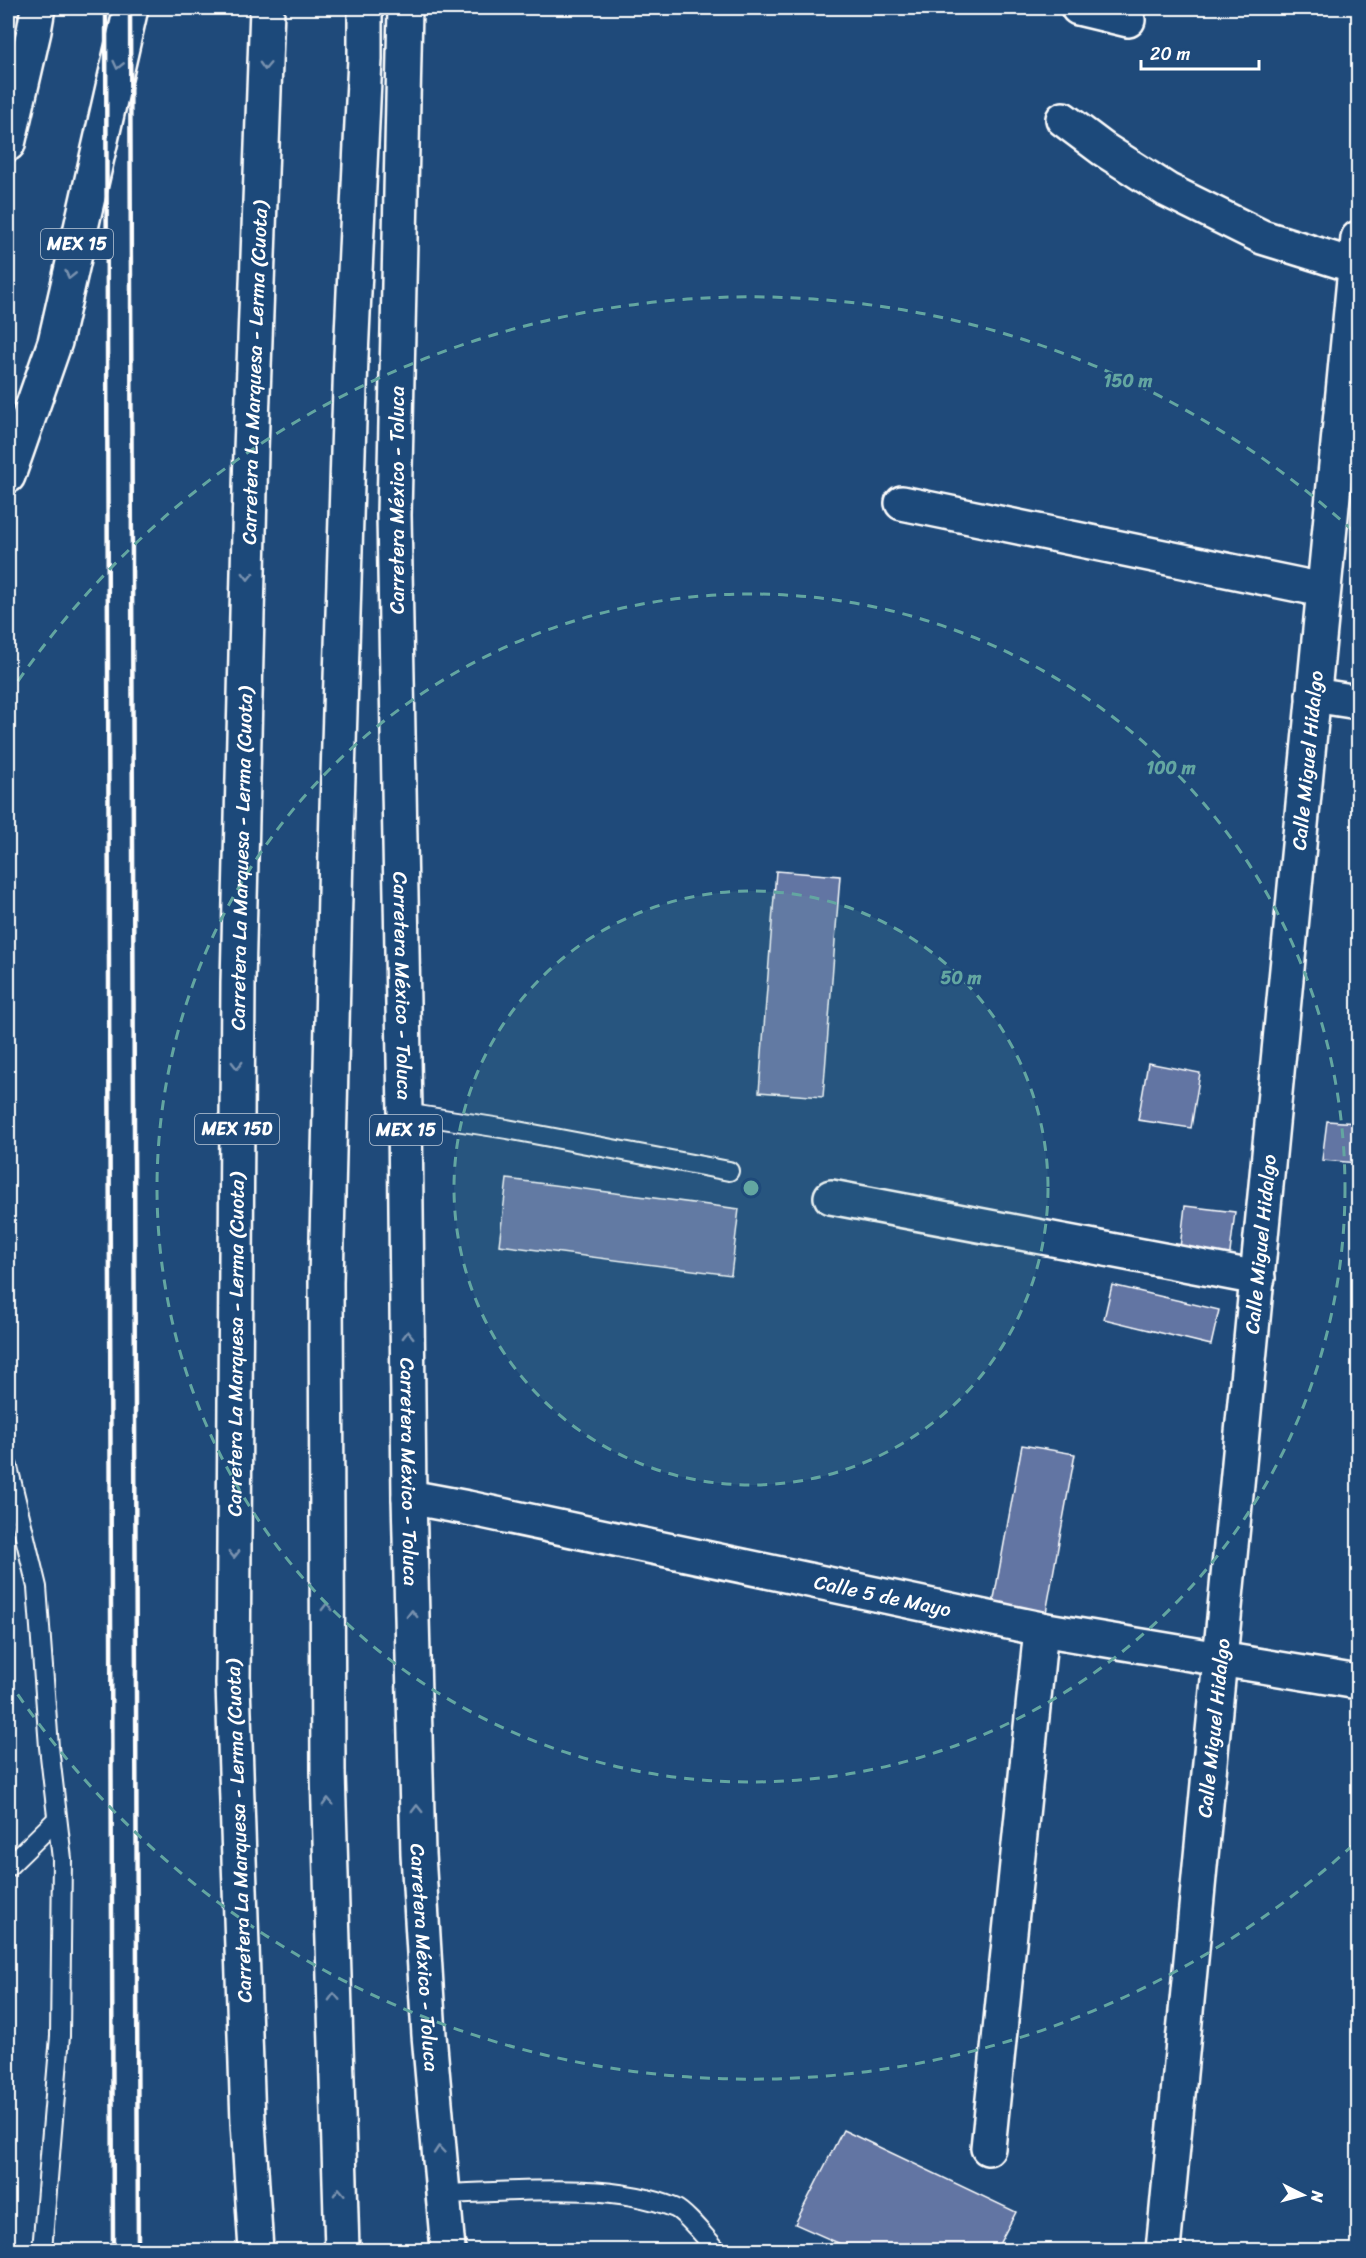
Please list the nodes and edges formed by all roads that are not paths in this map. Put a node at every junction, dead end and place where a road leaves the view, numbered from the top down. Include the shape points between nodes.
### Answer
1 (38, 8) edge
2 (131, 8) edge
3 (267, 8) edge
4 (365, 8) edge
5 (405, 8) edge
6 (1078, 8) edge
7 (1128, 20) dead end
8 (1064, 119) dead end
9 (8, 144) edge
10 (1357, 252) edge
11 (8, 476) edge
12 (902, 503) dead end
13 (1323, 590) junction
14 (1313, 695) junction
15 (1359, 702) edge
16 (405, 1113) junction
17 (729, 1171) dead end
18 (831, 1197) dead end
19 (1258, 1278) junction
20 (8, 1467) edge
21 (409, 1497) junction
22 (1041, 1629) junction
23 (1220, 1659) junction
24 (1359, 1682) edge
25 (57, 1819) junction
26 (8, 1868) edge
27 (988, 2148) dead end
28 (443, 2194) junction
29 (42, 2250) edge
30 (256, 2250) edge
31 (342, 2250) edge
32 (448, 2250) edge
33 (717, 2250) edge
34 (1163, 2250) edge

1 - 9 main road
2 -> 11 main road, MEX 15 via 55,342
3 -> 30 main road, Carretera La Marquesa - Lerma (Cuota) / MEX 15D via 238,983 233,1684
31 -> 4 main road via 328,1772 326,1282 337,808
5 - 16 main road, Carretera México - Toluca / MEX 15 via 394,514
6 - 7 main road
8 - 10 main road via 1103,149 1177,195 1262,237
10 - 13 main road, Calle Miguel Hidalgo
12 - 13 main road
13 - 14 main road, Calle Miguel Hidalgo
14 - 15 main road
14 - 19 main road, Calle Miguel Hidalgo
16 - 17 lane
21 -> 16 main road, Carretera México - Toluca / MEX 15
18 - 19 main road
19 - 23 main road, Calle Miguel Hidalgo
20 - 25 lane via 38,1587
21 - 22 main road, Calle 5 de Mayo
28 -> 21 main road, Carretera México - Toluca / MEX 15 via 418,1854
22 - 23 main road, Calle 5 de Mayo
22 - 27 main road
23 - 24 main road, Calle 5 de Mayo
23 - 34 main road, Calle Miguel Hidalgo
25 - 26 lane
25 - 29 lane via 62,1859 60,2036
28 - 32 main road, Carretera México - Toluca / MEX 15
28 - 33 lane via 542,2190 626,2194 678,2209

